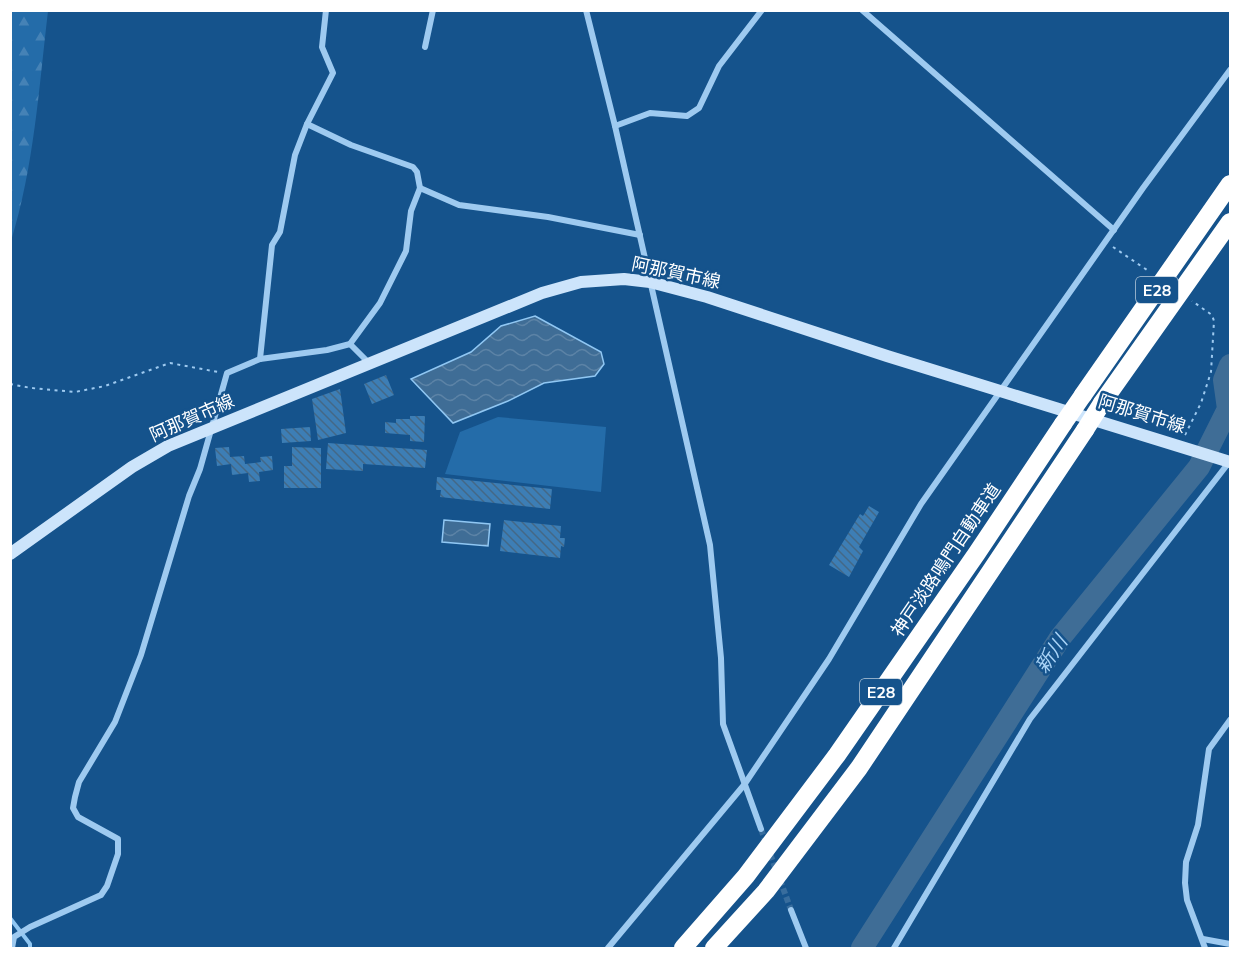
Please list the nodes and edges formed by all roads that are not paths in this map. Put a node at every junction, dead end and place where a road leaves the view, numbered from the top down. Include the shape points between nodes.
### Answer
1 (326, 10) edge
2 (433, 10) edge
3 (586, 10) edge
4 (762, 10) edge
5 (862, 10) edge
6 (425, 47) dead end
7 (1230, 70) edge
8 (307, 124) junction
9 (615, 126) junction
10 (1230, 184) edge
11 (420, 188) junction
12 (1230, 222) edge
13 (1114, 230) junction
14 (639, 235) junction
15 (650, 282) junction
16 (350, 344) junction
17 (260, 359) junction
18 (369, 363) junction
19 (1002, 390) junction
20 (213, 427) junction
21 (1227, 460) edge
22 (10, 554) edge
23 (1230, 720) edge
24 (744, 785) junction
25 (761, 830) tunnel mouth
26 (791, 910) tunnel mouth
27 (1203, 939) junction
28 (1230, 944) edge
29 (12, 948) edge
30 (608, 948) edge
31 (683, 948) edge
32 (714, 948) edge
33 (806, 948) edge
34 (894, 948) edge
35 (1204, 948) edge

1 - 8 street via 322,47 333,73
2 - 6 street
3 - 9 street
4 - 9 street via 719,66 699,108 687,116 650,113
5 - 13 street
7 - 13 street
8 - 11 street via 413,167
8 - 17 street via 295,155 280,232 272,245
9 - 14 street
10 - 31 highway, 神戸淡路鳴門自動車道 / E28, bridge via 837,754 746,876
11 - 14 street via 459,205
11 - 16 street via 411,211 406,251 380,303
12 - 32 highway, E28, bridge via 1102,403 859,768 766,891
13 - 19 street
14 - 15 street
15 - 18 main road, 阿那賀市線 via 582,282 542,292
15 - 19 main road, 阿那賀市線
15 - 24 street via 710,545 723,724
16 - 17 street
16 - 18 street
17 - 20 street via 227,374
18 - 20 main road, 阿那賀市線
19 - 21 main road, 阿那賀市線
19 - 24 street via 921,504 829,659
20 - 22 main road, 阿那賀市線 via 132,467
20 - 29 street via 141,655 115,722 75,797 73,808 78,817 118,839 118,854 107,886 91,901 14,937
21 - 34 street via 1030,719
23 - 27 street via 1209,749 1198,825 1186,862 1187,900
24 - 25 street
24 - 30 street
26 - 33 street
27 - 28 street
27 - 35 street

